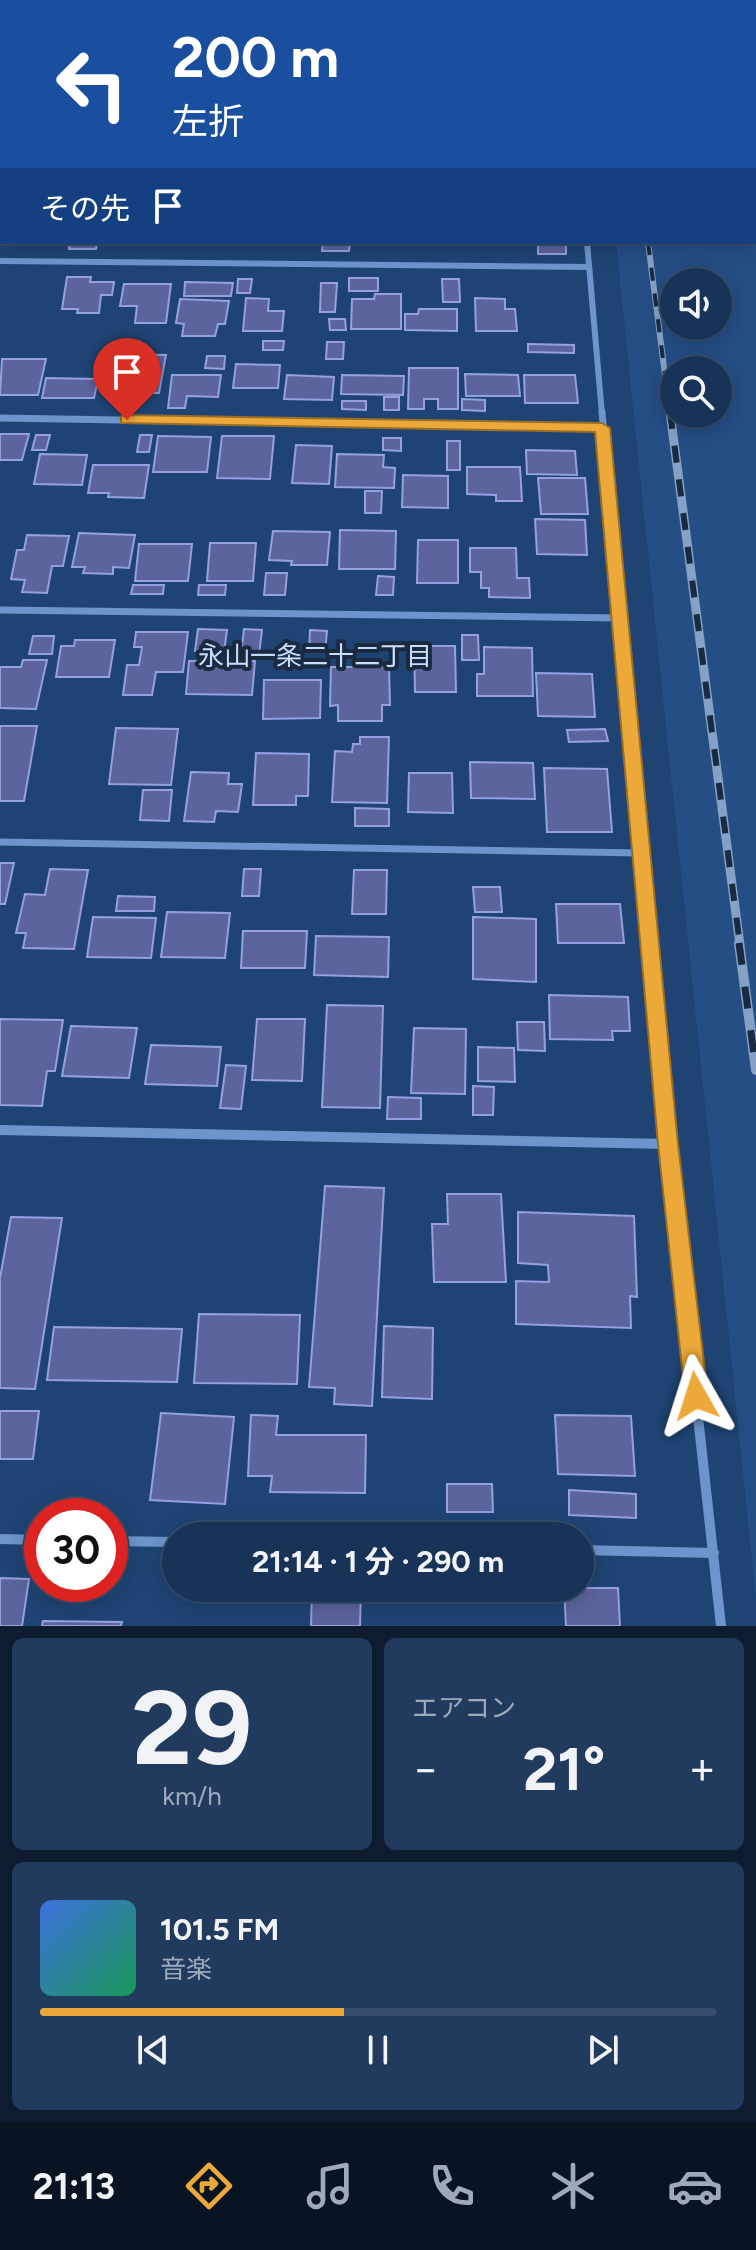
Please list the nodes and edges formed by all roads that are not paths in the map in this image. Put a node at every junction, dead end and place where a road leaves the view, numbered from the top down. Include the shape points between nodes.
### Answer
1 (587, 244) edge
2 (0, 261) edge
3 (589, 267) junction
4 (0, 418) edge
5 (602, 428) junction
6 (0, 610) edge
7 (619, 618) junction
8 (0, 842) edge
9 (641, 853) junction
10 (0, 1130) edge
11 (668, 1144) junction
12 (0, 1539) edge
13 (24, 1540) edge
14 (128, 1541) edge
15 (162, 1542) edge
16 (594, 1550) edge
17 (714, 1553) junction
18 (721, 1626) edge

1 - 3 street
2 - 3 street
3 - 5 street
4 - 5 street
5 - 7 street
6 - 7 street
7 - 9 street
8 - 9 street
9 - 11 street
10 - 11 street
11 - 17 street
12 - 13 street
14 - 15 street
16 - 17 street
17 - 18 street

